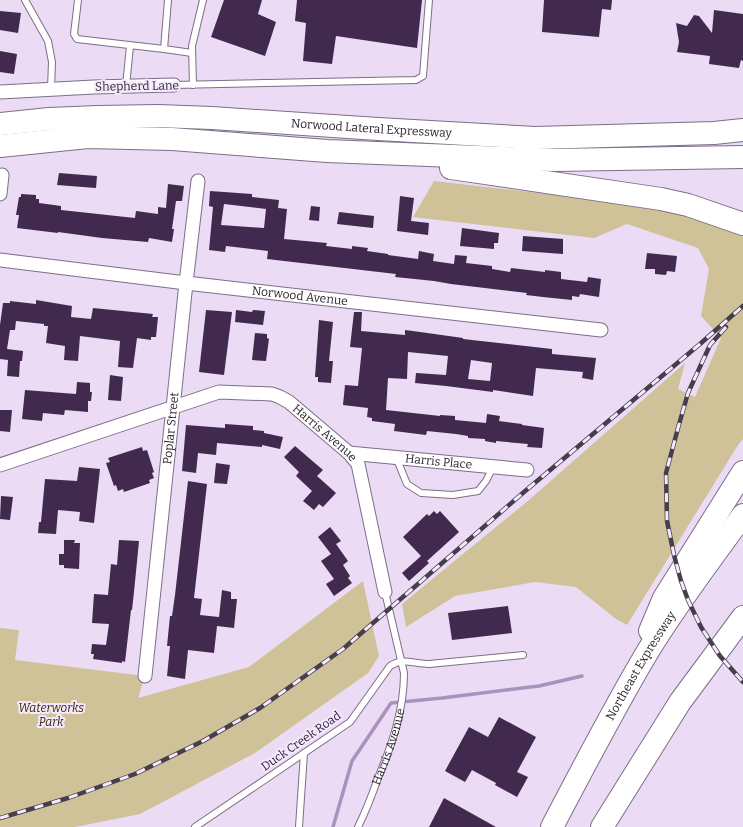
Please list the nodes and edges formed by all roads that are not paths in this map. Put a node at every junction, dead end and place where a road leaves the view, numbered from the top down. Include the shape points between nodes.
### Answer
1 (25, 0) edge
2 (78, 0) edge
3 (168, 0) edge
4 (203, 0) edge
5 (429, 0) edge
6 (130, 46) junction
7 (164, 49) junction
8 (192, 53) junction
9 (174, 85) joint
10 (193, 85) junction
11 (126, 86) junction
12 (51, 89) junction
13 (0, 92) edge
14 (0, 124) edge
15 (743, 130) edge
16 (0, 146) edge
17 (743, 150) edge
18 (327, 151) junction
19 (743, 157) edge
20 (680, 158) junction
21 (2, 175) dead end
22 (198, 181) dead end
23 (0, 194) edge
24 (743, 224) edge
25 (0, 260) edge
26 (186, 283) junction
27 (601, 330) dead end
28 (172, 408) junction
29 (349, 453) junction
30 (396, 457) junction
31 (0, 465) edge
32 (492, 467) junction
33 (528, 470) dead end
34 (743, 472) edge
35 (743, 514) edge
36 (385, 592) joint
37 (743, 617) edge
38 (523, 655) dead end
39 (400, 660) junction
40 (144, 676) dead end
41 (624, 694) junction
42 (304, 753) junction
43 (196, 827) edge
44 (299, 827) edge
45 (358, 827) edge
46 (552, 827) edge
47 (602, 827) edge

1 - 12 lane via 48,41 52,62
2 - 6 lane via 74,34 77,39
3 - 7 lane
4 - 8 lane
5 - 10 lane, Shepherd Lane via 423,76 416,80
6 - 7 lane
6 - 11 lane
7 - 8 lane
8 - 10 lane
9 - 10 lane, Shepherd Lane
9 - 11 street, Shepherd Lane
11 - 12 street, Shepherd Lane
12 - 13 street, Shepherd Lane
14 - 15 highway, Norwood Lateral Expressway via 158,116 535,138
16 - 18 highway, Norwood Lateral Expressway via 96,137 172,139
17 - 20 highway
18 - 20 highway, Norwood Lateral Expressway via 554,160
18 - 24 highway via 661,200
19 - 20 highway
21 - 23 street
22 - 26 street, Poplar Street
25 - 26 street, Norwood Avenue
26 - 27 street, Norwood Avenue
26 - 28 street, Poplar Street
28 - 29 street, Harris Avenue via 219,392 272,394 289,402
28 - 31 street, Harris Avenue
28 - 40 street, Poplar Street
29 - 30 street, Harris Place
29 - 36 street, Harris Avenue via 358,464
30 - 32 street, Harris Place
30 - 32 lane via 406,484 421,494 453,495 478,491
32 - 33 street, Harris Place
34 - 41 highway via 664,598
35 - 41 highway, Northeast Expressway via 648,651
36 - 39 lane, Harris Avenue
37 - 47 highway via 680,702
38 - 39 lane via 429,664
39 - 42 lane, Duck Creek Road via 390,666 350,722
39 - 45 lane, Harris Avenue via 404,685 399,716 390,749
41 - 46 highway, Northeast Expressway
42 - 43 lane, Duck Creek Road
42 - 44 lane

